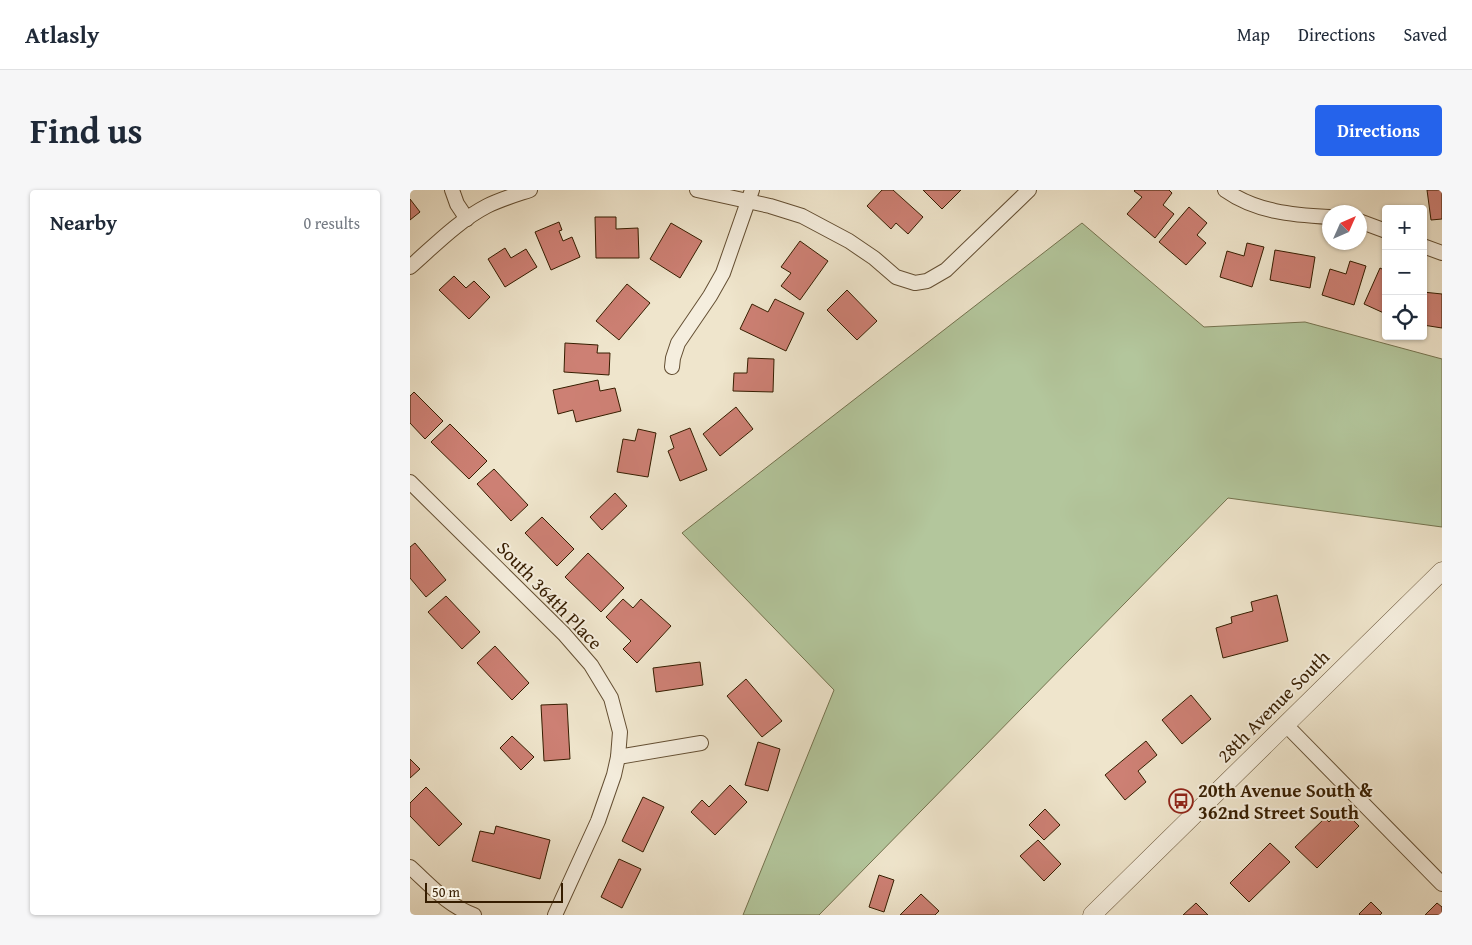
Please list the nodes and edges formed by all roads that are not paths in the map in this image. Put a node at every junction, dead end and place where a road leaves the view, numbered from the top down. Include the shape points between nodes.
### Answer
1 (452, 190) edge
2 (530, 190) edge
3 (697, 190) edge
4 (1029, 190) edge
5 (1225, 190) edge
6 (750, 196) edge
7 (1322, 216) edge
8 (467, 219) junction
9 (1367, 224) edge
10 (1382, 230) edge
11 (1427, 247) edge
12 (1442, 252) edge
13 (410, 267) edge
14 (672, 367) dead end
15 (410, 482) edge
16 (1442, 571) edge
17 (1285, 724) junction
18 (700, 742) dead end
19 (618, 757) junction
20 (410, 867) edge
21 (1442, 884) edge
22 (474, 915) edge
23 (555, 915) edge
24 (1092, 915) edge

1 - 8 street
2 - 8 street via 506,197
3 - 6 street
4 - 6 street via 943,272 922,282 896,278 849,241 816,222
5 - 7 street via 1253,206 1287,214
6 - 14 street via 723,273 678,343
8 - 13 street
9 - 10 street
11 - 12 street
15 - 19 street, South 364th Place via 586,658 611,698 620,732
16 - 17 street, 28th Avenue South
17 - 21 street
17 - 24 street, 28th Avenue South
18 - 19 street
19 - 23 street, South 364th Place via 607,797
20 - 22 street via 457,907

